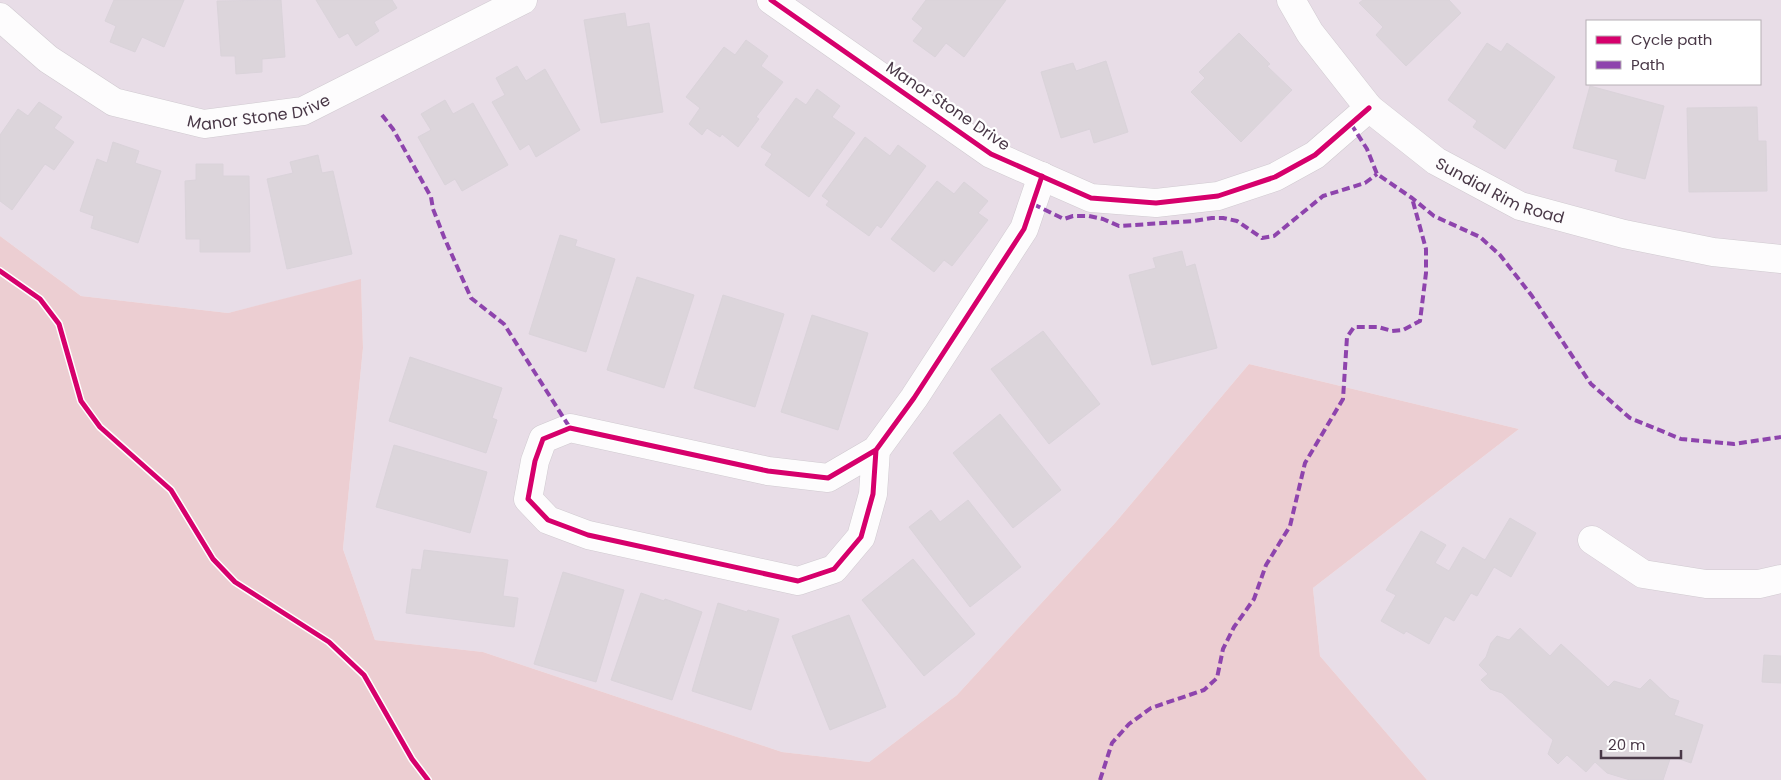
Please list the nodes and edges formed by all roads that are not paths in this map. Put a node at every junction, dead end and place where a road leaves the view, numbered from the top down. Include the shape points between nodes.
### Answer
1 (523, 0) edge
2 (771, 0) edge
3 (1291, 0) edge
4 (0, 17) edge
5 (1369, 108) junction
6 (1042, 176) junction
7 (1781, 259) edge
8 (876, 450) junction
9 (1592, 540) dead end
10 (1781, 579) edge

1 - 4 street, Manor Stone Drive via 303,111 204,124 114,102 48,59
2 - 6 street, Manor Stone Drive via 992,154
3 - 5 street, Sundial Rim Road via 1310,33
5 - 6 street, Manor Stone Drive via 1315,154 1275,177 1218,196 1156,202 1091,198
5 - 7 street, Sundial Rim Road via 1436,162 1520,206 1624,234 1704,250
6 - 8 street via 1024,229 914,398
8 - 8 street via 828,478 768,471 570,428 543,439 528,498 548,520 588,535 798,581 834,569 861,537 873,494
9 - 10 street via 1643,574 1706,584 1759,584

